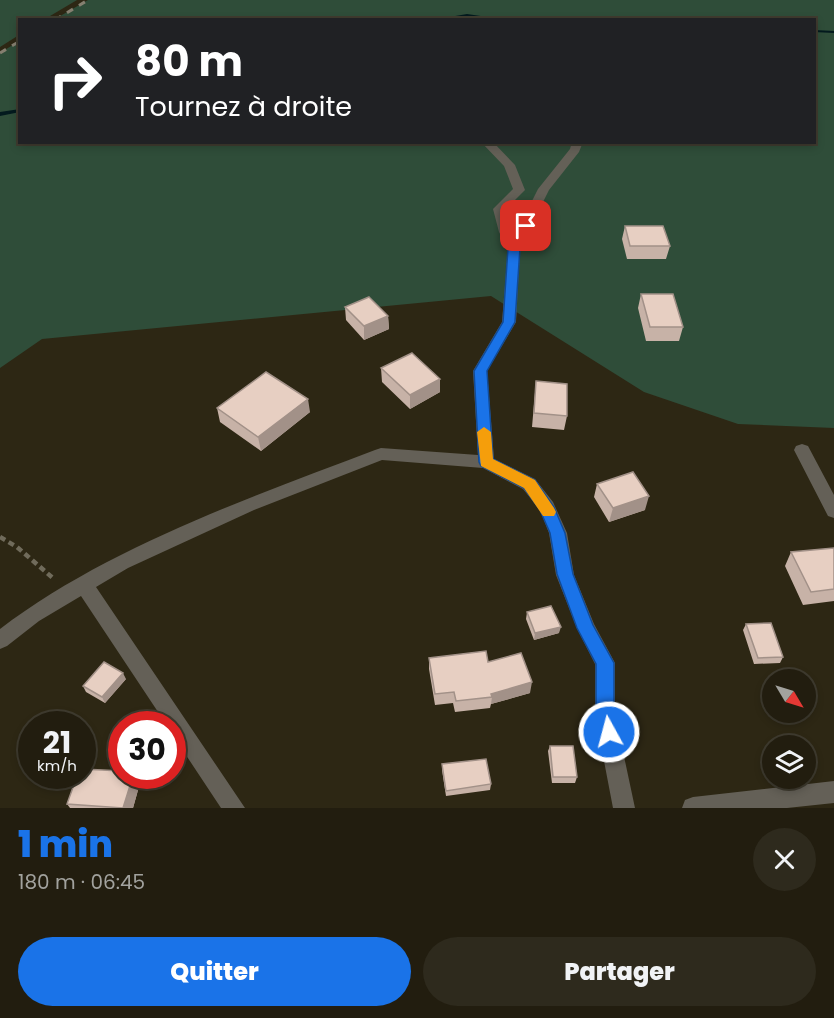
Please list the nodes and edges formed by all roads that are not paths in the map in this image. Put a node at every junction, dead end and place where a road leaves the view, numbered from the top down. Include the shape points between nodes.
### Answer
1 (488, 144) edge
2 (577, 144) edge
3 (514, 248) junction
4 (802, 450) dead end
5 (486, 462) junction
6 (834, 511) edge
7 (77, 589) junction
8 (0, 640) edge
9 (834, 792) edge
10 (234, 808) edge
11 (624, 808) edge
12 (693, 808) edge

1 - 3 street via 509,165 519,190 499,209
2 - 3 street via 544,189
3 - 5 street via 509,322 480,371
4 - 6 street
5 - 7 street via 381,454 248,505 122,563
5 - 11 street via 529,484 547,507 558,533 565,574 605,663 605,714
7 - 8 street via 32,615
7 - 10 street
9 - 12 street

